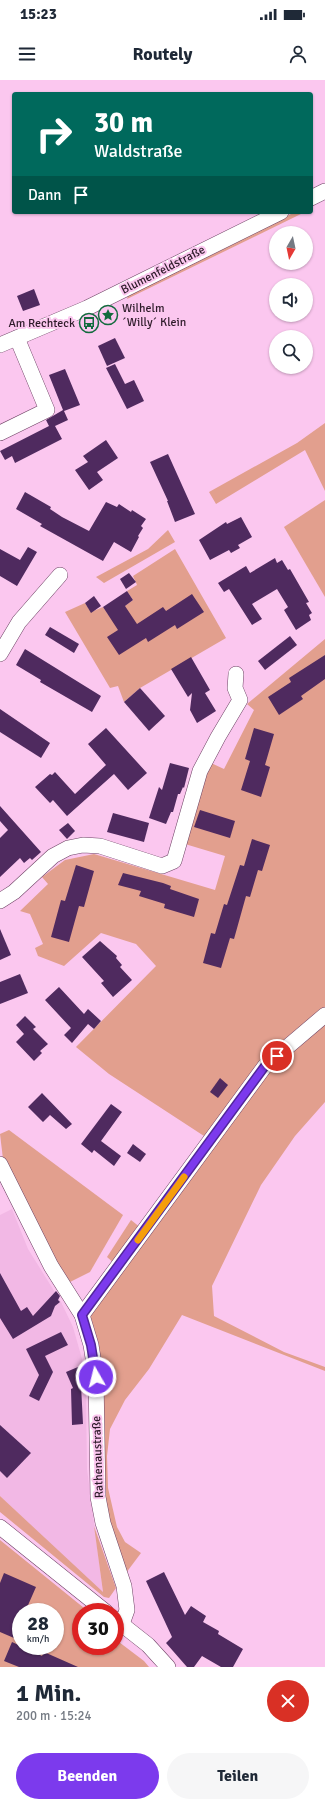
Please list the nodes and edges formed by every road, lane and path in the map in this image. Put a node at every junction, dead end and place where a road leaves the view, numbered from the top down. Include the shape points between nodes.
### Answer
1 (325, 191) edge
2 (313, 197) edge
3 (277, 214) edge
4 (17, 338) junction
5 (0, 345) edge
6 (0, 433) edge
7 (60, 575) dead end
8 (0, 654) edge
9 (236, 674) dead end
10 (0, 901) edge
11 (325, 1015) edge
12 (0, 1164) edge
13 (82, 1315) junction
14 (0, 1527) edge
15 (95, 1603) edge
16 (124, 1614) edge
17 (124, 1626) edge
18 (168, 1667) edge

1 - 2 street
3 - 4 street, Blumenfeldstraße via 111,296
4 - 5 street, Blumenfeldstraße
4 - 6 street via 47,410
7 - 8 street via 19,622
9 - 10 street via 235,688 240,700 200,771 174,861 162,866 100,846 83,845 68,848 53,856 14,892
11 - 13 street via 265,1066
12 - 13 street, Rathenaustraße via 51,1266
13 - 16 street, Rathenaustraße via 91,1345 96,1377 98,1497 103,1523 124,1586 128,1610
14 - 15 street
17 - 18 street via 148,1645

